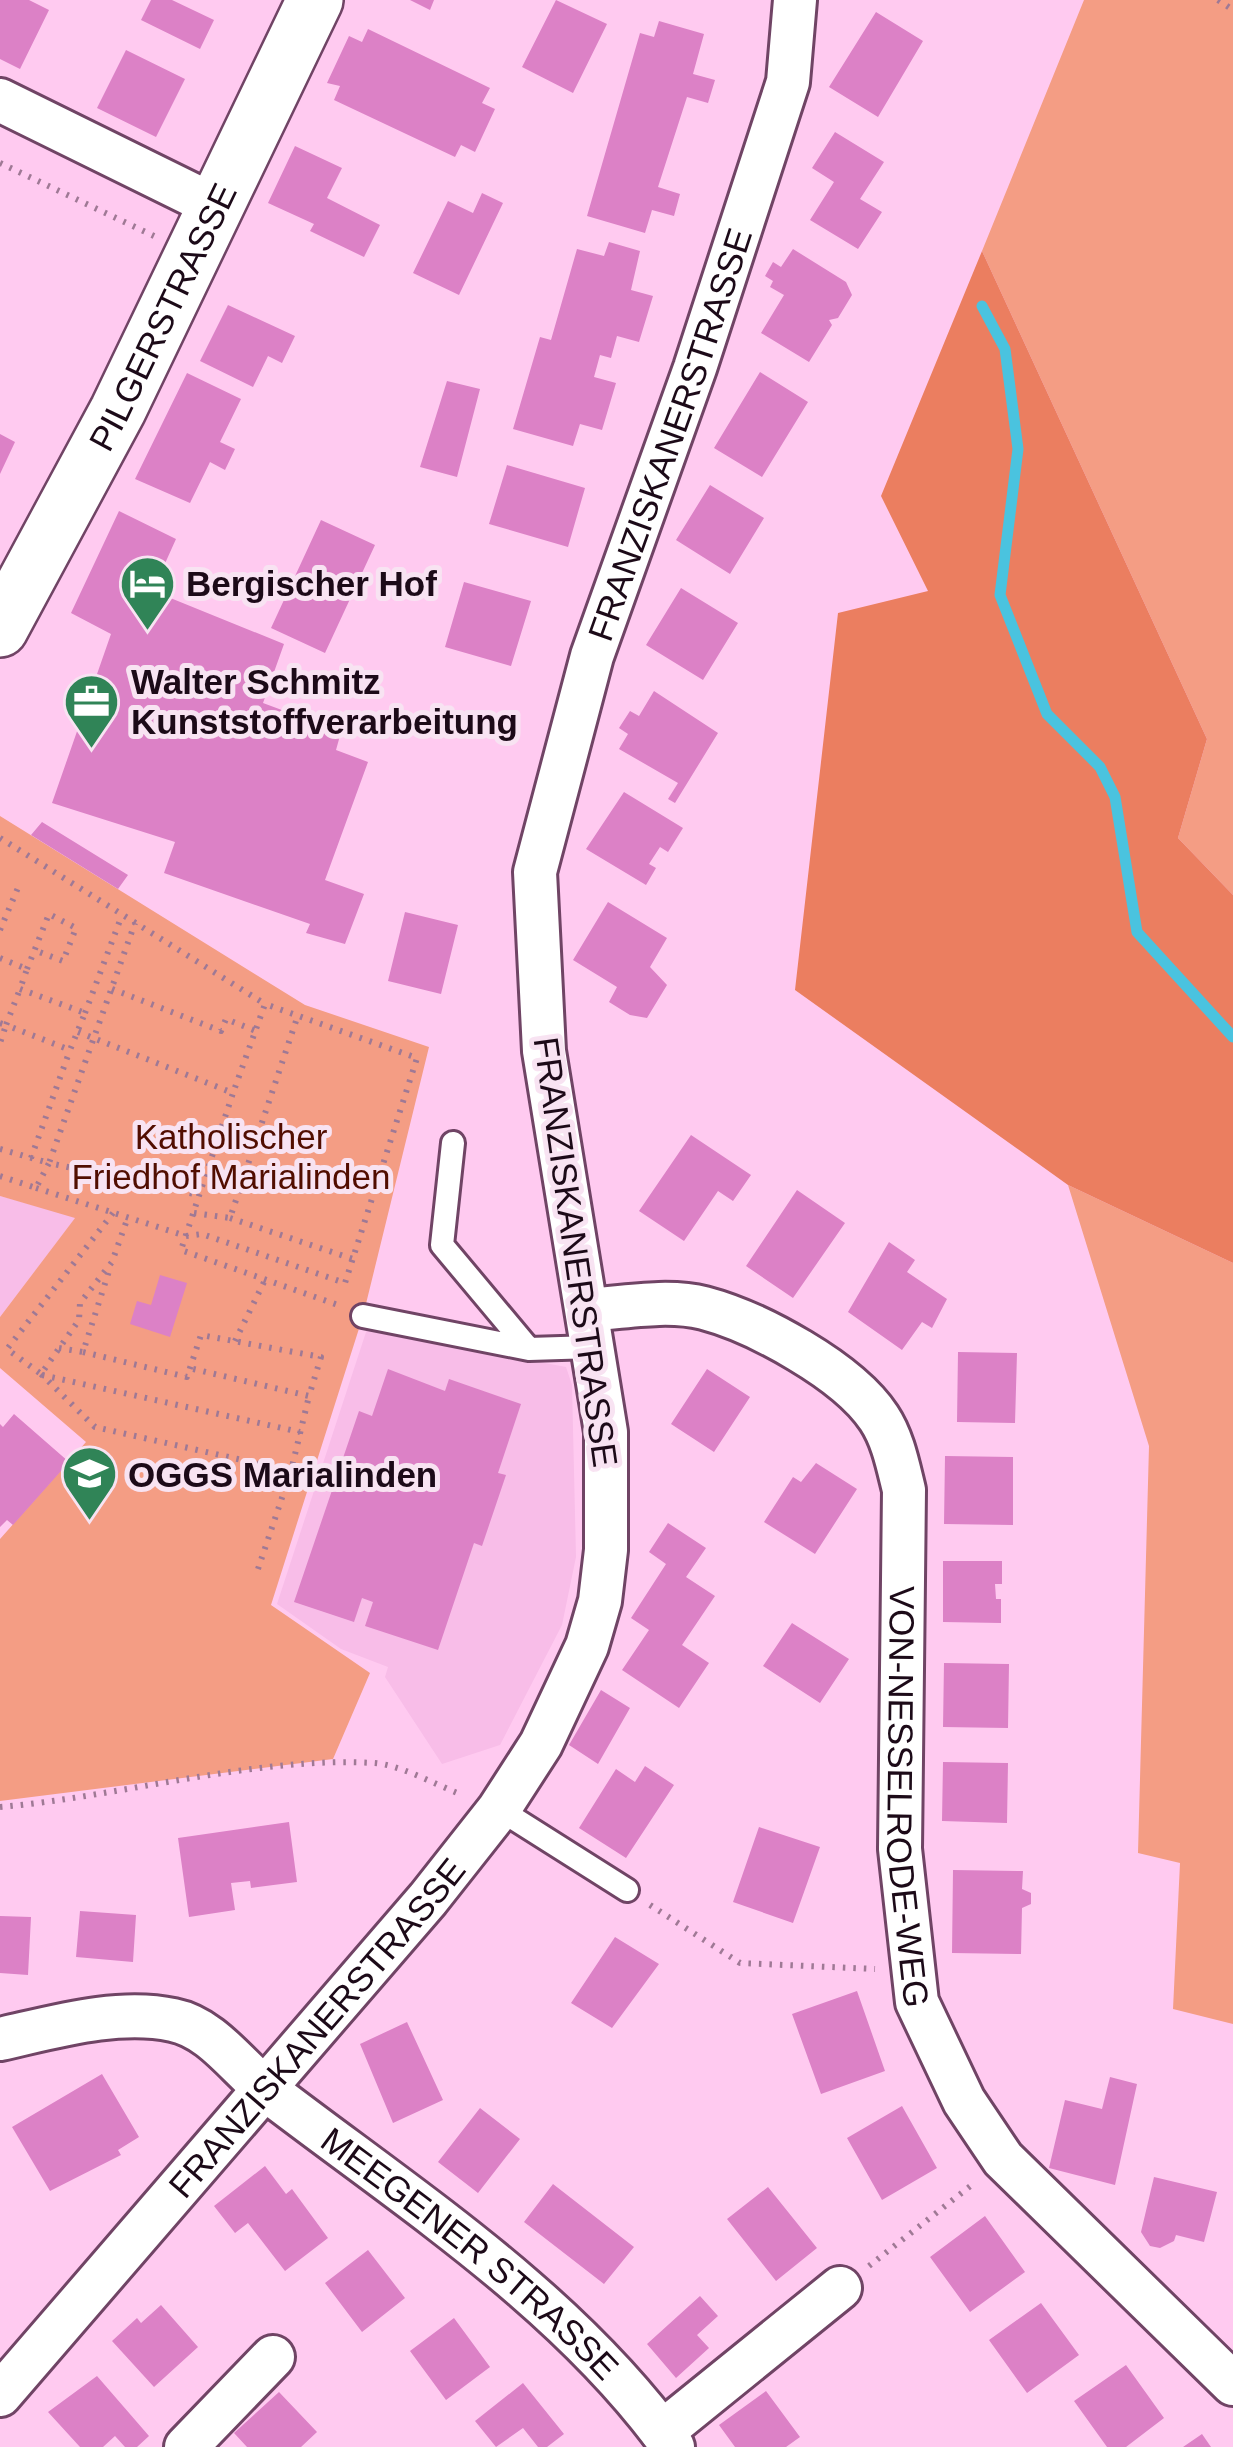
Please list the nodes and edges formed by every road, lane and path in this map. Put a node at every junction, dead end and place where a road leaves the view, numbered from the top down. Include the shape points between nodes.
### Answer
1 (315, 0) edge
2 (795, 0) edge
3 (1218, 0) edge
4 (1233, 10) edge
5 (0, 100) edge
6 (0, 163) edge
7 (214, 206) junction
8 (191, 254) junction
9 (0, 628) edge
10 (0, 838) edge
11 (20, 883) dead end
12 (122, 915) junction
13 (135, 923) junction
14 (0, 930) edge
15 (34, 950) junction
16 (0, 958) edge
17 (27, 969) junction
18 (20, 989) junction
19 (112, 989) junction
20 (0, 1002) edge
21 (265, 1004) junction
22 (13, 1007) junction
23 (85, 1013) junction
24 (298, 1014) junction
25 (3, 1024) edge
26 (256, 1031) junction
27 (78, 1032) junction
28 (94, 1038) junction
29 (0, 1043) edge
30 (70, 1050) junction
31 (233, 1093) junction
32 (453, 1143) dead end
33 (0, 1149) edge
34 (31, 1158) junction
35 (50, 1164) junction
36 (0, 1176) edge
37 (36, 1188) junction
38 (200, 1195) junction
39 (194, 1212) junction
40 (114, 1213) junction
41 (128, 1218) junction
42 (230, 1218) junction
43 (186, 1236) junction
44 (353, 1260) junction
45 (112, 1262) junction
46 (265, 1280) junction
47 (363, 1316) joint
48 (591, 1328) junction
49 (235, 1341) junction
50 (59, 1348) junction
51 (529, 1349) junction
52 (83, 1352) junction
53 (189, 1368) junction
54 (41, 1374) junction
55 (309, 1396) junction
56 (300, 1432) junction
57 (291, 1471) junction
58 (258, 1569) dead end
59 (0, 1807) edge
60 (499, 1809) junction
61 (627, 1890) joint
62 (911, 1970) junction
63 (0, 2039) edge
64 (264, 2088) junction
65 (968, 2189) dead end
66 (840, 2288) joint
67 (273, 2357) dead end
68 (1225, 2364) edge
69 (0, 2396) edge
70 (668, 2440) edge
71 (186, 2447) edge

1 - 7 main road, PILGERSTRASSE
2 - 48 street, FRANZISKANERSTRASSE via 788,82 592,656 535,872 544,1051
3 - 4 path
5 - 7 street
6 - 8 path
7 - 8 main road, PILGERSTRASSE
8 - 9 main road, PILGERSTRASSE via 118,410
10 - 12 path
11 - 14 path
12 - 13 path
12 - 23 path
13 - 19 path
13 - 21 path
15 - 15 path via 49,914 76,928 63,961
15 - 17 path
16 - 17 path
17 - 18 path
18 - 22 path
18 - 23 path
19 - 26 path via 221,1031 226,1019
19 - 28 path
20 - 22 path
21 - 24 path
21 - 26 path
22 - 25 path
23 - 27 path
24 - 42 path
24 - 44 path via 418,1058
25 - 29 path
25 - 30 path
26 - 31 path
27 - 28 path
27 - 30 path
28 - 31 path
28 - 35 path
30 - 34 path
31 - 38 path
32 - 51 lane via 442,1245
33 - 34 path
34 - 35 path
35 - 37 path
35 - 38 path
36 - 37 path
37 - 40 path
38 - 39 path
39 - 42 path
39 - 43 path
40 - 41 path
40 - 54 path via 7,1349
41 - 43 path
41 - 45 path
42 - 44 path
43 - 44 path via 202,1234 345,1284
43 - 46 path via 182,1250
45 - 50 path via 80,1304 79,1320
45 - 52 path
46 - 47 path
46 - 49 path
47 - 51 lane
48 - 51 lane
48 - 60 street, FRANZISKANERSTRASSE via 609,1500 600,1601 570,1690
48 - 62 street, VON-NESSELRODE-WEG via 704,1308 794,1348 878,1416 904,1490 900,1848
49 - 53 path via 201,1334
49 - 55 path via 321,1357
50 - 52 path
50 - 54 path
52 - 53 path via 187,1377
53 - 55 path
54 - 56 path
54 - 57 path via 95,1427
55 - 56 path
56 - 57 path
57 - 58 path
59 - 60 path via 250,1770 376,1763
60 - 61 lane
60 - 64 street, FRANZISKANERSTRASSE
61 - 62 path via 740,1963
62 - 68 street, VON-NESSELRODE-WEG via 938,2052 1003,2159
63 - 64 street, MEEGENER STRASSE via 134,2015 176,2020 214,2041
64 - 69 street, FRANZISKANERSTRASSE
64 - 70 street, MEEGENER STRASSE via 554,2314 625,2383
65 - 66 path
66 - 70 street, MEEGENER STRASSE
67 - 71 street

